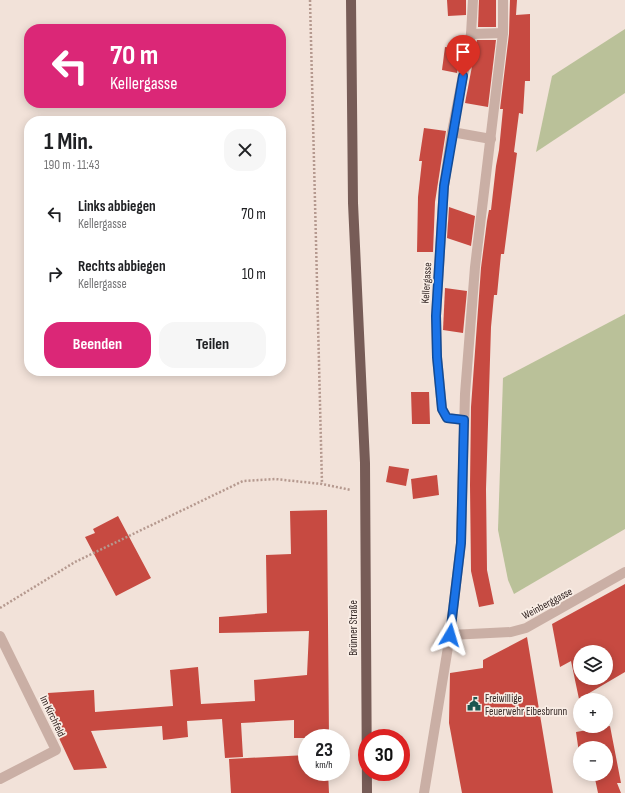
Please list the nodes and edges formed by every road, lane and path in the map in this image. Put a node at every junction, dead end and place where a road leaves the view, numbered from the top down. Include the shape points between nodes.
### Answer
1 (310, 0) edge
2 (350, 0) edge
3 (473, 0) edge
4 (503, 0) edge
5 (502, 33) junction
6 (471, 34) junction
7 (452, 132) junction
8 (491, 139) junction
9 (464, 420) junction
10 (322, 484) junction
11 (365, 493) junction
12 (625, 572) edge
13 (0, 608) edge
14 (450, 635) junction
15 (0, 636) edge
16 (0, 779) edge
17 (367, 793) edge
18 (424, 793) edge

1 - 10 path
2 - 11 main road, Brünner Straße via 354,203
3 - 6 street, Kellergasse
4 - 5 street
5 - 6 street
5 - 8 street
6 - 7 street, Kellergasse
7 - 8 street
7 - 9 street, Kellergasse via 444,186 436,316 437,357 442,409 447,418
8 - 9 street via 475,267
9 - 14 street via 461,543
10 - 11 path
10 - 13 path via 275,479 243,481 75,562
11 - 17 main road, Brünner Straße
12 - 14 street, Weinberggasse via 526,628 511,632
14 - 18 street
15 - 16 street, Im Kirchfeld via 56,750

